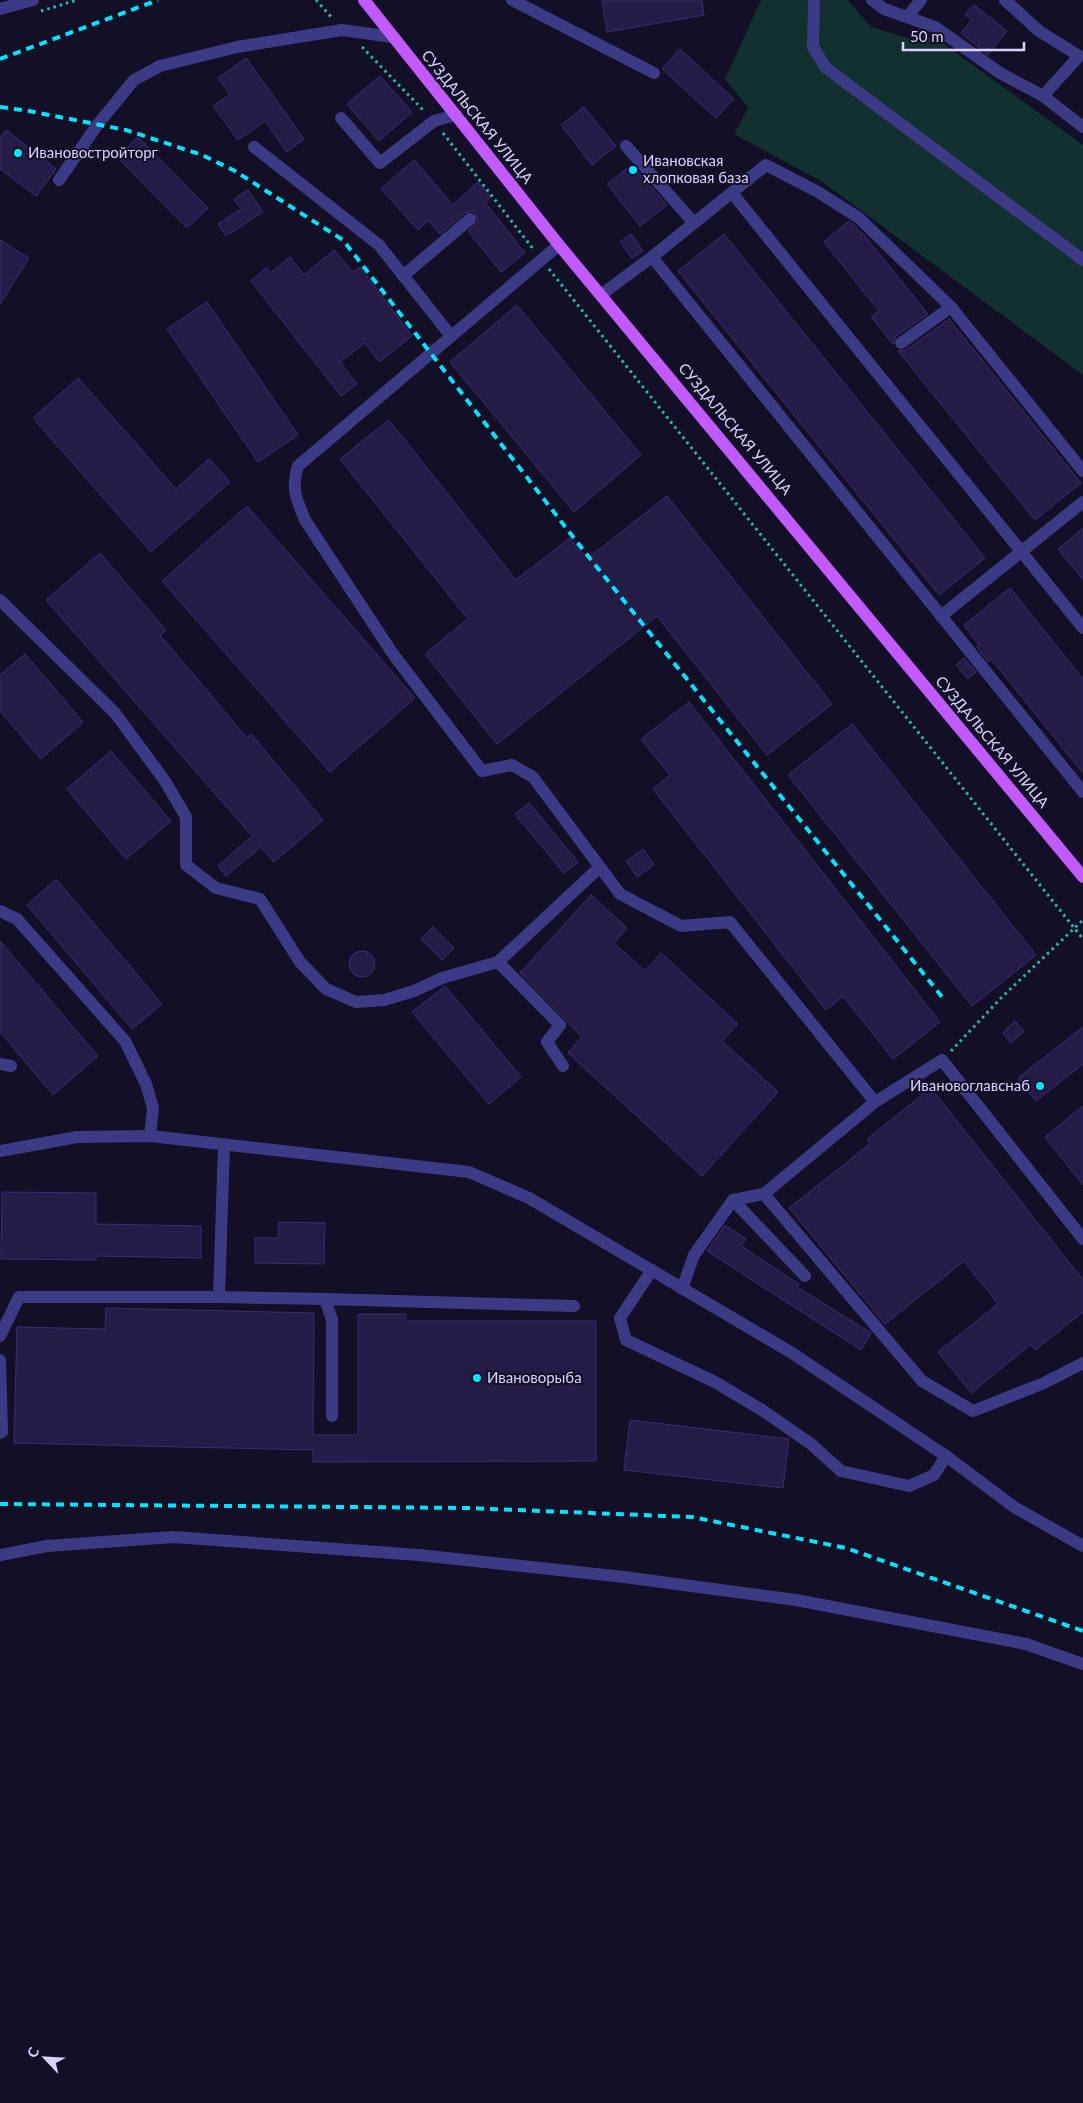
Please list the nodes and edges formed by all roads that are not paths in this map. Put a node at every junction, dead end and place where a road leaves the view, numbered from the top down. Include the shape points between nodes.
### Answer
1 (33, 0) edge
2 (364, 0) edge
3 (512, 0) edge
4 (814, 0) edge
5 (872, 0) edge
6 (921, 0) edge
7 (1005, 0) edge
8 (0, 9) edge
9 (907, 17) junction
10 (392, 37) junction
11 (1081, 53) edge
12 (654, 72) dead end
13 (1043, 96) junction
14 (456, 115) junction
15 (341, 118) dead end
16 (1083, 127) edge
17 (626, 146) dead end
18 (254, 147) dead end
19 (59, 180) dead end
20 (732, 193) junction
21 (470, 219) dead end
22 (694, 224) junction
23 (559, 245) junction
24 (652, 257) junction
25 (1083, 260) edge
26 (404, 276) junction
27 (602, 294) junction
28 (951, 307) junction
29 (451, 336) junction
30 (901, 343) dead end
31 (1083, 471) edge
32 (1083, 502) edge
33 (1021, 552) junction
34 (0, 600) edge
35 (941, 616) junction
36 (1083, 628) edge
37 (1083, 792) edge
38 (600, 867) junction
39 (1083, 877) edge
40 (0, 911) edge
41 (498, 962) junction
42 (563, 1066) dead end
43 (875, 1102) junction
44 (150, 1136) junction
45 (224, 1145) junction
46 (0, 1151) edge
47 (764, 1194) junction
48 (733, 1200) junction
49 (1083, 1239) edge
50 (652, 1270) junction
51 (805, 1276) dead end
52 (682, 1289) junction
53 (219, 1297) junction
54 (325, 1299) junction
55 (574, 1306) dead end
56 (0, 1336) edge
57 (0, 1360) edge
58 (1083, 1363) edge
59 (332, 1416) dead end
60 (0, 1433) edge
61 (946, 1456) junction
62 (1083, 1546) edge
63 (0, 1555) edge
64 (1083, 1664) edge

1 - 8 street
2 - 10 main road, СУЗДАЛЬСКАЯ УЛИЦА
3 - 12 street
4 - 25 street via 813,47 826,68
5 - 9 street via 884,9
6 - 9 street
7 - 11 street via 1039,31
9 - 13 street via 935,27 1000,72
10 - 14 main road, СУЗДАЛЬСКАЯ УЛИЦА
10 - 19 street via 342,30 263,42 160,66 134,80
11 - 13 street
13 - 16 street
14 - 15 street via 434,122 380,163
14 - 23 main road, СУЗДАЛЬСКАЯ УЛИЦА
17 - 22 street
18 - 26 street via 379,245
20 - 22 street
20 - 28 street via 766,166 818,192 859,218
20 - 33 street
21 - 26 street
22 - 24 street
23 - 27 main road, СУЗДАЛЬСКАЯ УЛИЦА
23 - 29 street
24 - 27 street
24 - 35 street
26 - 29 street
27 - 39 main road, СУЗДАЛЬСКАЯ УЛИЦА
28 - 30 street
28 - 31 street
29 - 38 street via 298,466 293,482 295,496 305,520 393,654 482,771 512,765 533,777
32 - 33 street
33 - 35 street
33 - 36 street
34 - 41 street via 115,713 164,781 186,817 186,865 216,888 260,899 300,962 326,989 356,1002 384,1000 442,978
35 - 37 street
38 - 41 street
38 - 43 street via 620,894 681,926 730,922
40 - 44 street via 17,919 125,1041 146,1084 153,1108
41 - 42 street via 560,1025 548,1042
43 - 47 street
43 - 49 street via 942,1060
44 - 45 street
44 - 46 street via 77,1137
45 - 50 street via 469,1172 529,1198
45 - 53 street
47 - 48 street
47 - 58 street via 922,1381 973,1411 1044,1383
48 - 51 street
48 - 52 street via 694,1255
50 - 52 street
50 - 61 street via 620,1318 626,1340 714,1382 762,1410 811,1444 841,1471 909,1486 934,1476
52 - 61 street via 792,1353
53 - 54 street
53 - 56 street via 19,1297
54 - 55 street
54 - 59 street via 332,1320
57 - 60 street
61 - 62 street via 1014,1507
63 - 64 street via 47,1546 173,1537 419,1555 796,1600 1026,1644

